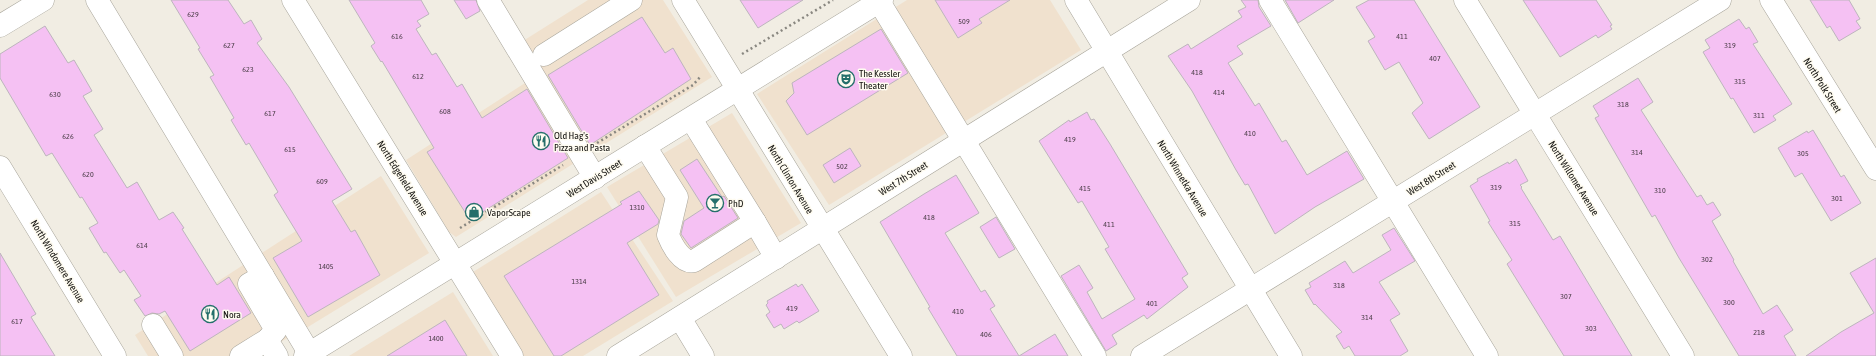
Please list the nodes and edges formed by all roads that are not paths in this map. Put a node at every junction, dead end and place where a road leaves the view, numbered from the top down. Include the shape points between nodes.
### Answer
1 (43, 0) edge
2 (97, 0) edge
3 (294, 0) edge
4 (488, 0) edge
5 (631, 0) edge
6 (683, 0) edge
7 (1076, 0) edge
8 (1189, 0) edge
9 (1270, 0) edge
10 (1465, 0) edge
11 (1720, 0) edge
12 (1771, 0) edge
13 (880, 1) edge
14 (0, 26) edge
15 (1106, 50) junction
16 (544, 55) dead end
17 (738, 89) junction
18 (1534, 114) junction
19 (691, 118) junction
20 (964, 140) junction
21 (645, 146) junction
22 (0, 167) edge
23 (1876, 169) edge
24 (595, 178) junction
25 (1394, 201) junction
26 (755, 222) junction
27 (822, 229) junction
28 (776, 258) junction
29 (456, 263) junction
30 (263, 276) junction
31 (1250, 289) junction
32 (680, 318) junction
33 (153, 325) dead end
34 (272, 348) edge
35 (113, 355) edge
36 (309, 355) edge
37 (172, 356) edge
38 (240, 356) edge
39 (512, 356) edge
40 (618, 356) edge
41 (703, 356) edge
42 (901, 356) edge
43 (1095, 356) edge
44 (1142, 356) edge
45 (1291, 356) edge
46 (1487, 356) edge
47 (1683, 356) edge

1 - 14 street
2 - 30 street
3 - 29 street, North Edgefield Avenue
4 - 24 street
5 - 16 street
6 - 17 street, North Clinton Avenue
7 - 15 street, North Winnetka Avenue
8 - 15 street, West 7th Street
9 - 25 street
10 - 18 street, North Willomet Avenue
11 - 18 street, West 8th Street
12 - 23 street, North Polk Street
13 - 17 street, West Davis Street
13 - 20 street
15 - 20 street, West 7th Street
15 - 31 street, North Winnetka Avenue
17 - 19 street, West Davis Street
17 - 27 street, North Clinton Avenue
18 - 25 street, West 8th Street
18 - 47 street, North Willomet Avenue
19 - 21 street, West Davis Street
19 - 26 street
20 - 27 street, West 7th Street
20 - 43 street
21 - 24 street, West Davis Street
21 - 26 street via 676,194 677,202 668,234 686,261 694,261
22 - 35 street, North Windomere Avenue
24 - 29 street, West Davis Street
25 - 31 street, West 8th Street
25 - 46 street
26 - 28 street
27 - 28 street, West 7th Street
27 - 42 street, North Clinton Avenue
28 - 32 street, West 7th Street
29 - 36 street, West Davis Street
29 - 39 street, North Edgefield Avenue
30 - 34 street via 249,284 276,330
30 - 36 street
31 - 44 street, West 8th Street
31 - 45 street, North Winnetka Avenue
32 - 40 street, West 7th Street
32 - 41 street
33 - 37 street
34 - 38 street

